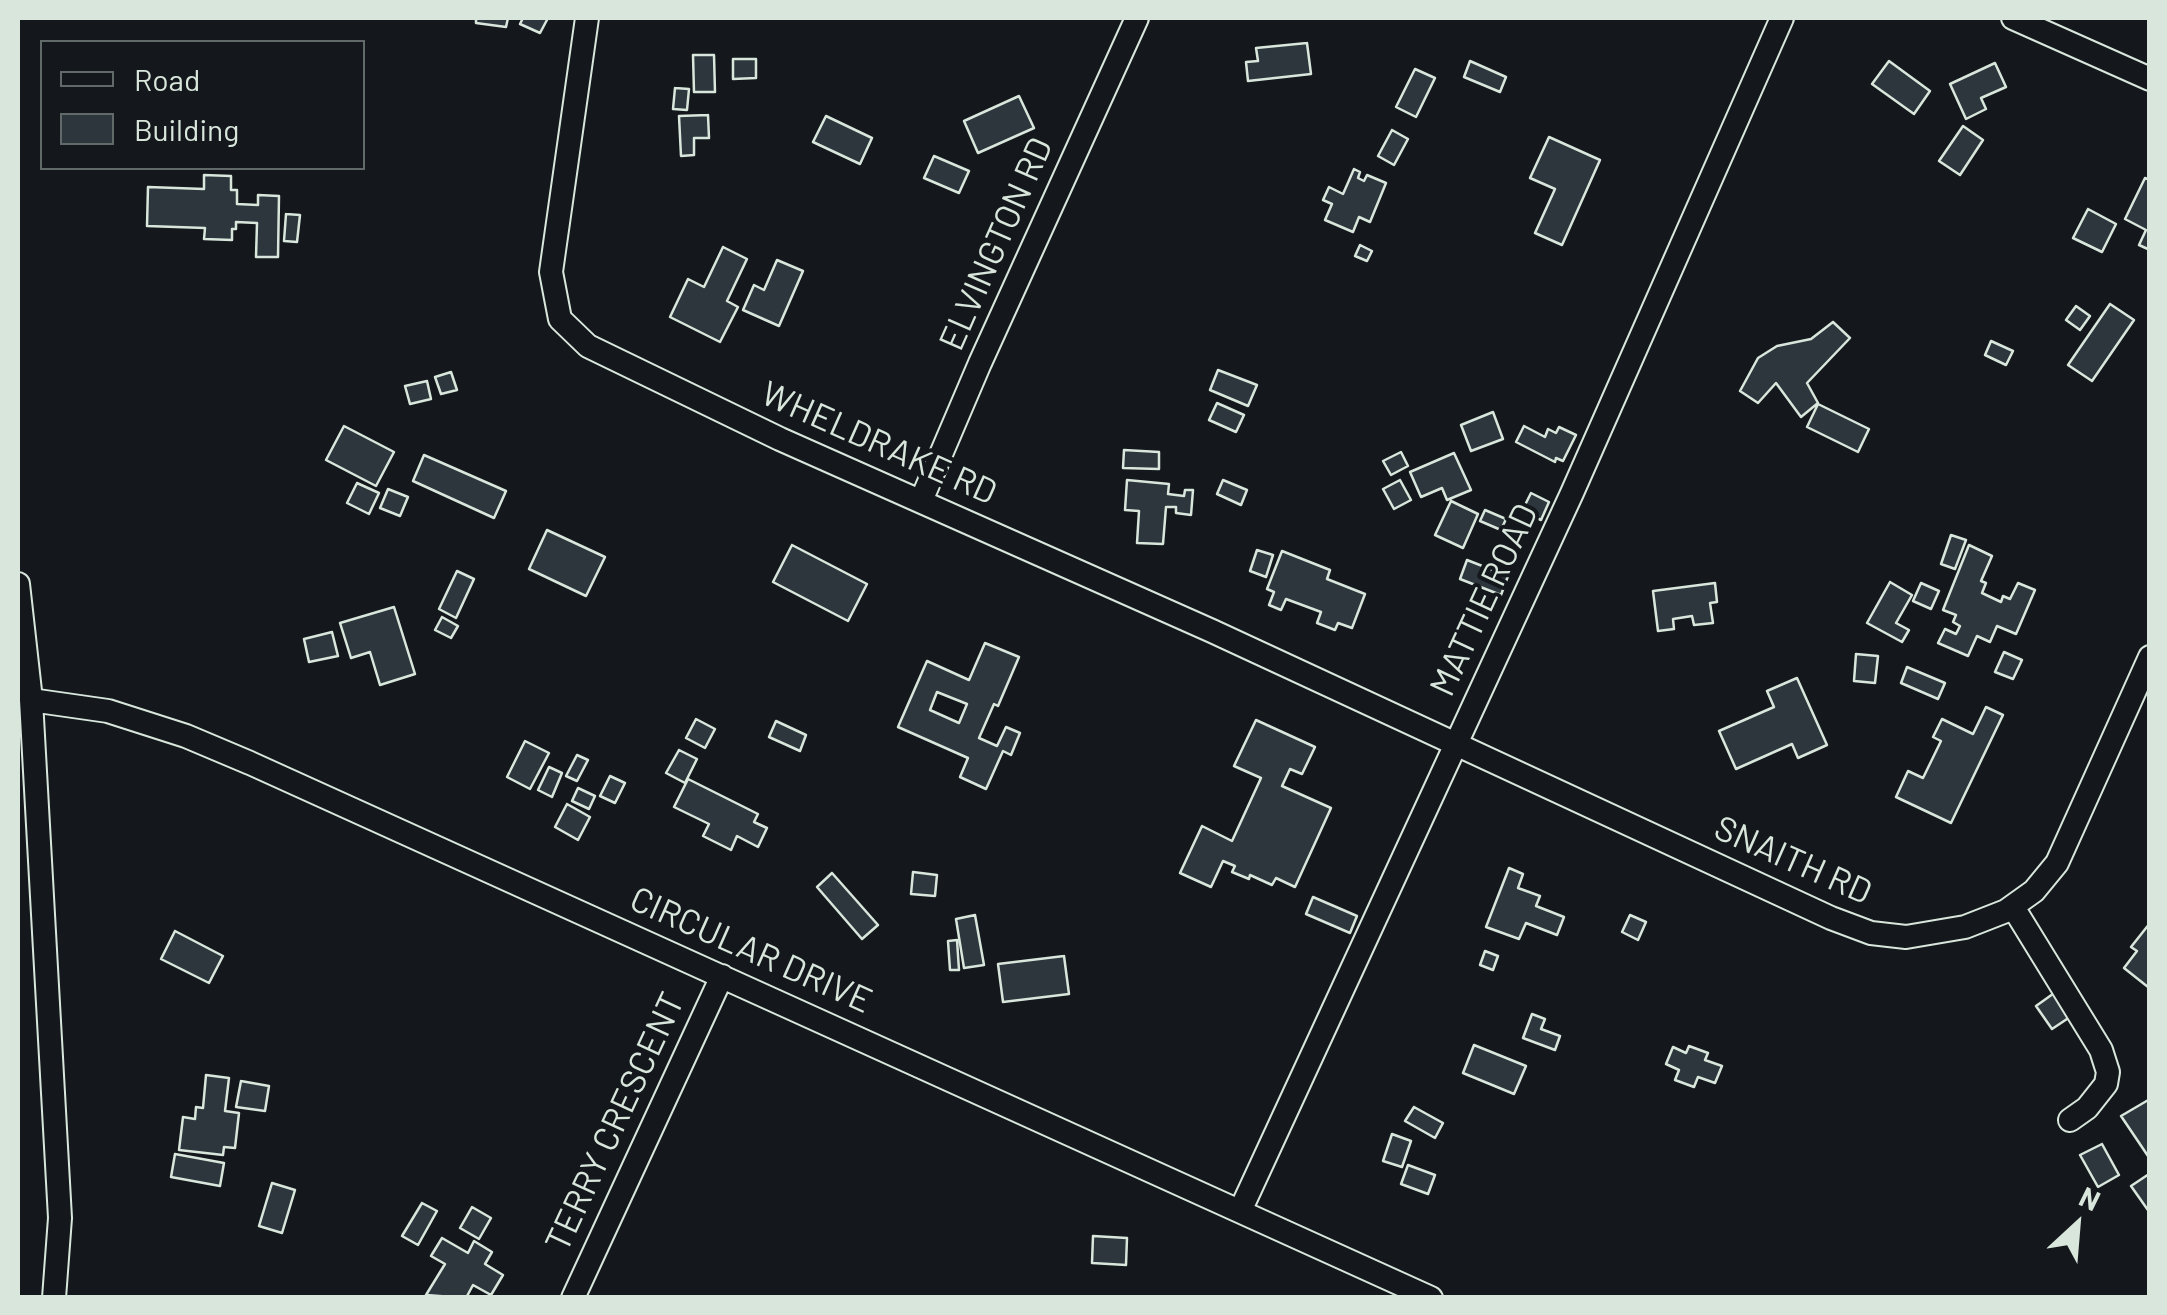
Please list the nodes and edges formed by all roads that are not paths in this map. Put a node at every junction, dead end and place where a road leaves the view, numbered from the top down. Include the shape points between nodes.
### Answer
1 (586, 18) edge
2 (1137, 18) edge
3 (1782, 18) edge
4 (2013, 18) edge
5 (2150, 79) edge
6 (921, 501) junction
7 (18, 584) edge
8 (2150, 656) edge
9 (30, 700) junction
10 (1455, 744) junction
11 (2012, 907) junction
12 (722, 976) junction
13 (2070, 1120) dead end
14 (1240, 1209) junction
15 (54, 1298) edge
16 (573, 1298) edge
17 (1432, 1298) edge

1 - 6 street, WHELDRAKE RD via 552,272 560,319 612,359
2 - 6 street, ELVINGTON RD
3 - 10 street, MATTIE ROAD
4 - 5 street
6 - 10 street, WHELDRAKE RD
7 - 9 street
8 - 11 street, SNAITH RD via 2057,863
9 - 12 street, CIRCULAR DRIVE via 108,711 186,736
9 - 15 street via 60,1218
10 - 11 street, SNAITH RD via 1871,932 1932,933
10 - 14 street, MATTIE ROAD
11 - 13 street via 2101,1050 2108,1072 2106,1084
12 - 14 street, CIRCULAR DRIVE
12 - 16 street, TERRY CRESCENT
14 - 17 street, CIRCULAR DRIVE

